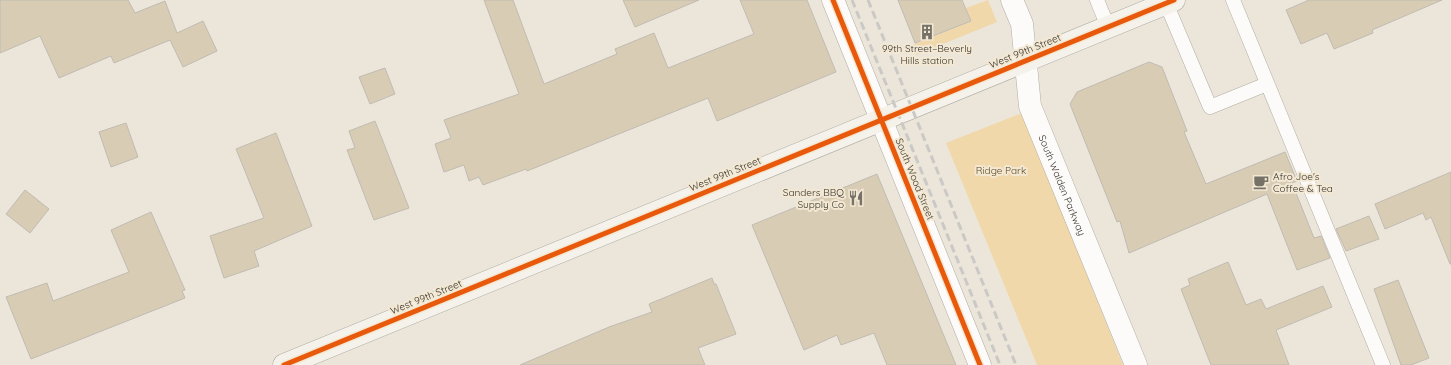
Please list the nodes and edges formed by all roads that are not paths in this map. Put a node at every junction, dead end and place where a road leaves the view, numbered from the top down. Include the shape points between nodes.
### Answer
1 (832, 0) edge
2 (1012, 0) edge
3 (1097, 0) edge
4 (1233, 0) edge
5 (1170, 2) edge
6 (1108, 27) junction
7 (1025, 61) junction
8 (1268, 84) junction
9 (880, 120) junction
10 (284, 365) edge
11 (980, 365) edge
12 (1136, 365) edge
13 (1383, 365) edge

1 - 9 street, South Wood Street
2 - 7 street, South Walden Parkway via 1022,24
3 - 6 lane
4 - 8 lane
5 - 6 street, West 99th Street
5 - 8 lane via 1210,107
6 - 7 street, West 99th Street
7 - 9 street, West 99th Street
7 - 12 street, South Walden Parkway via 1030,106
8 - 13 lane
9 - 10 street, West 99th Street
9 - 11 street, South Wood Street

